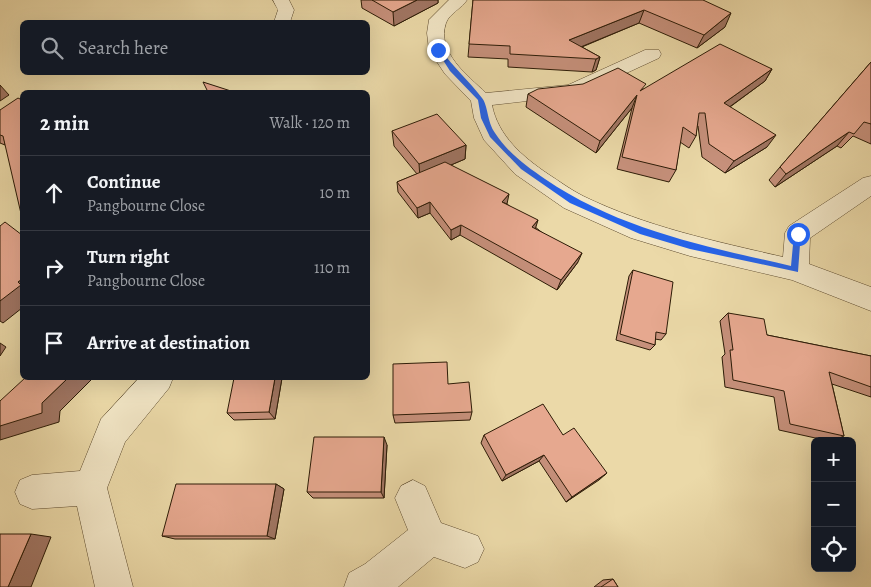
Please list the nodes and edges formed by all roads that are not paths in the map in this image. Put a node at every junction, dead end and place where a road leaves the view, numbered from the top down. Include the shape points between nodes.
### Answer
1 (281, 0) edge
2 (460, 0) edge
3 (283, 20) edge
4 (652, 54) dead end
5 (481, 100) junction
6 (871, 184) edge
7 (795, 270) junction
8 (871, 299) edge
9 (156, 380) edge
10 (90, 488) junction
11 (32, 492) dead end
12 (413, 498) dead end
13 (429, 536) junction
14 (465, 549) dead end
15 (114, 587) edge
16 (363, 587) edge

1 - 3 street via 286,10
2 - 5 street via 438,20 438,50
4 - 5 street via 572,90
5 - 7 street via 484,118 492,135 524,168 573,202 640,231
6 - 7 street via 798,234
7 - 8 street
9 - 10 street via 113,431
10 - 11 street
10 - 15 street
12 - 13 street
13 - 14 street
13 - 16 street via 379,578

